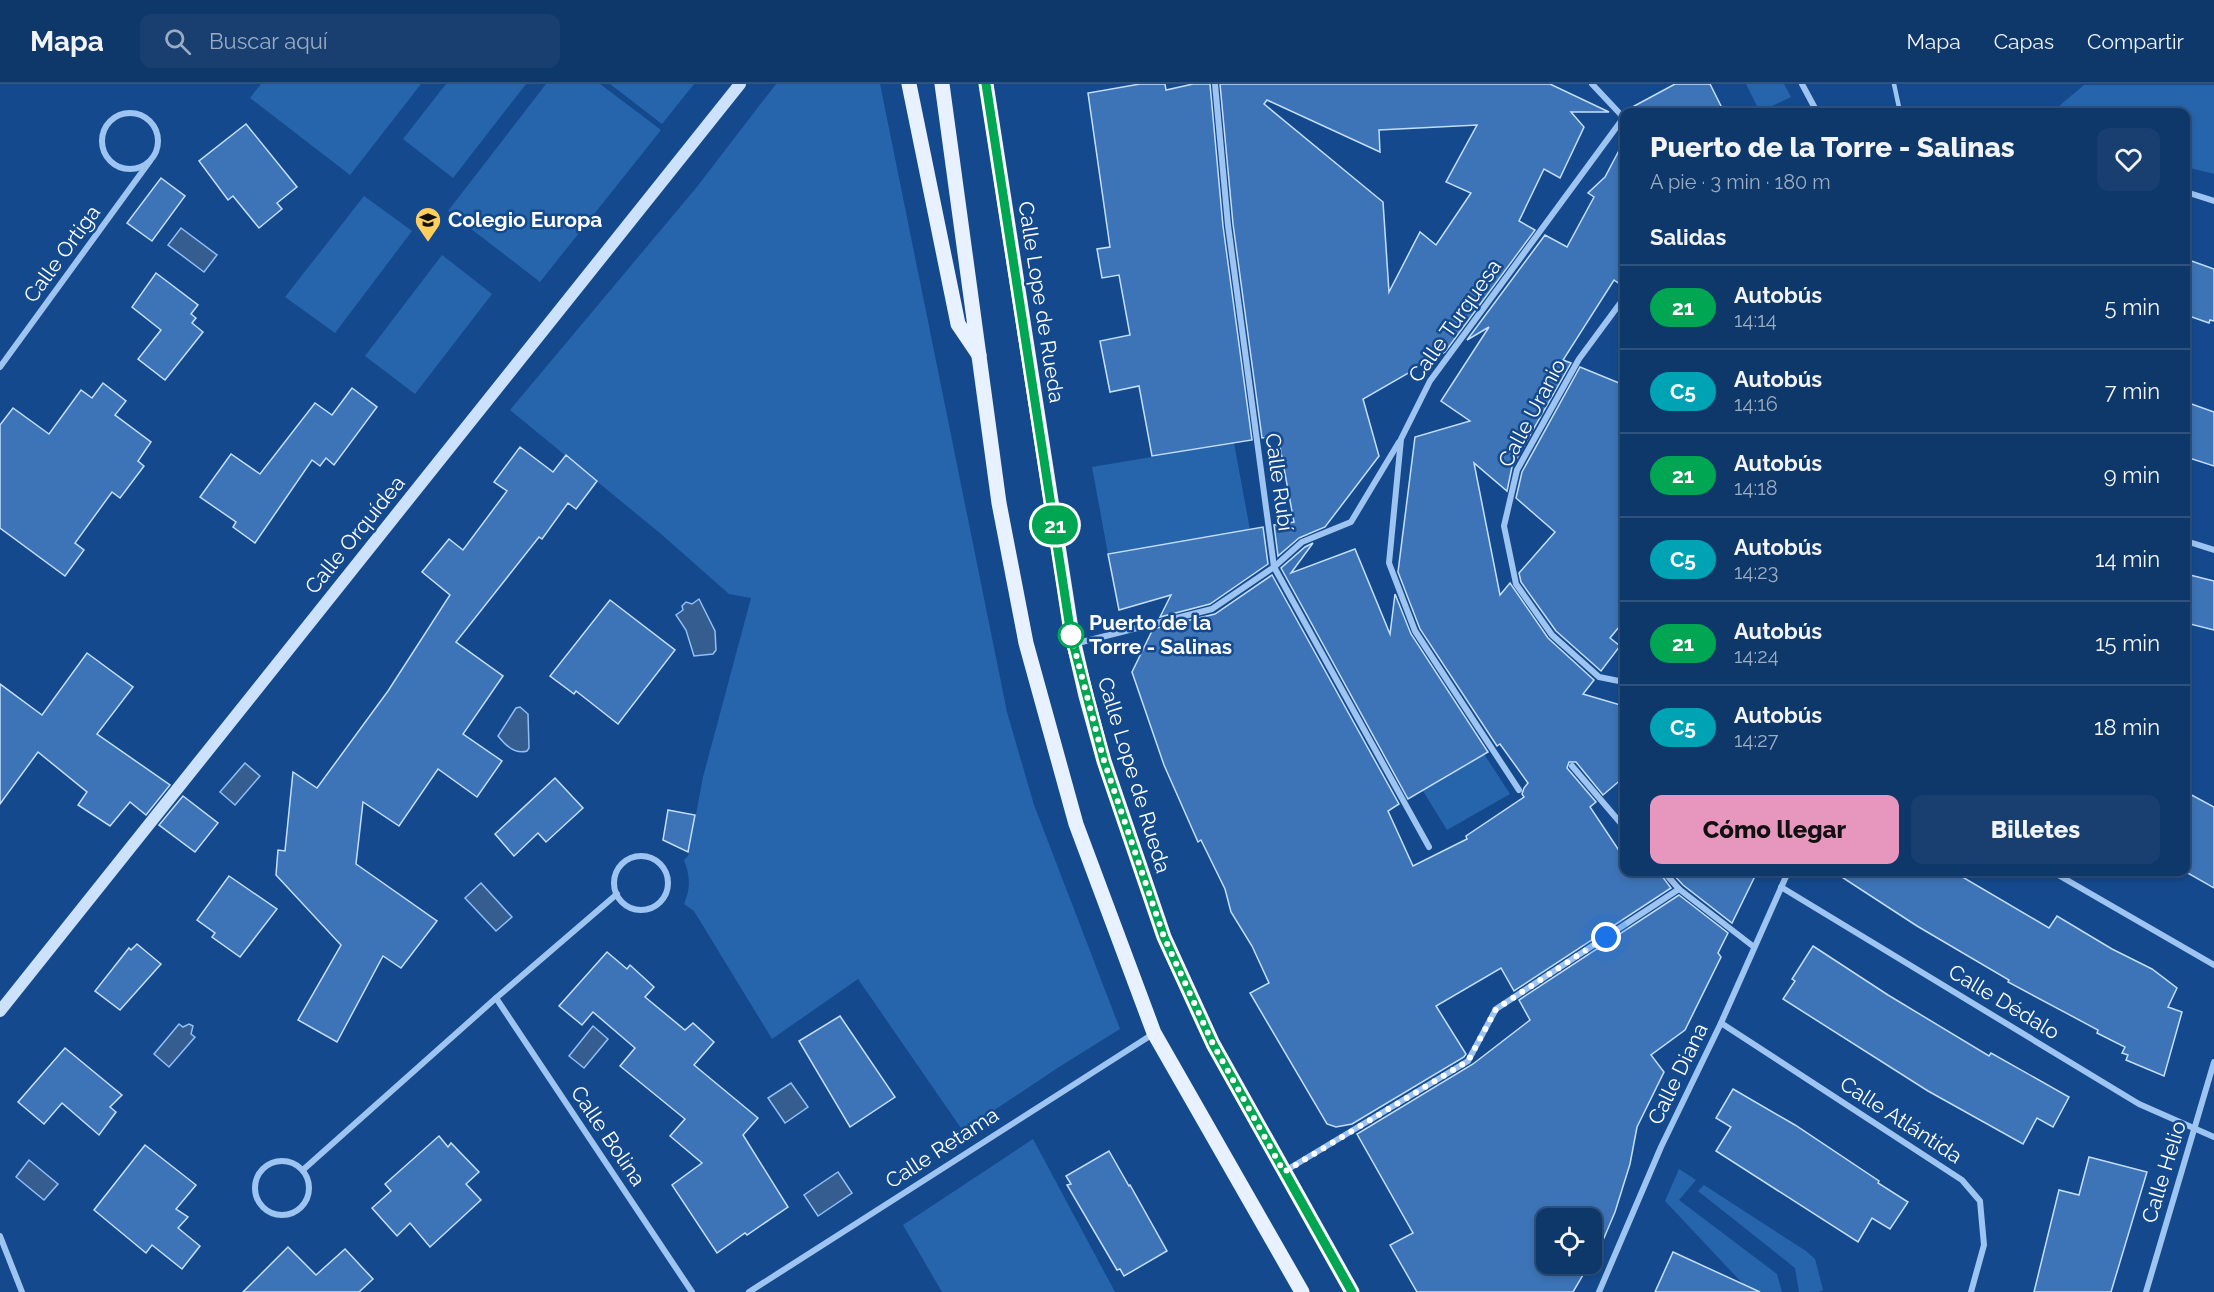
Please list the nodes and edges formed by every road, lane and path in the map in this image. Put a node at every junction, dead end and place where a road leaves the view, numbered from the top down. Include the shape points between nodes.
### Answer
1 (740, 84) edge
2 (909, 84) edge
3 (942, 84) edge
4 (986, 84) edge
5 (1215, 84) edge
6 (1592, 84) edge
7 (1802, 84) edge
8 (1894, 84) edge
9 (1815, 108) edge
10 (1899, 108) edge
11 (1620, 114) edge
12 (1620, 123) edge
13 (150, 161) junction
14 (2190, 193) edge
15 (2214, 201) edge
16 (1620, 303) edge
17 (980, 357) junction
18 (0, 367) edge
19 (1401, 439) junction
20 (2190, 542) edge
21 (2214, 550) edge
22 (1274, 567) junction
23 (1074, 644) junction
24 (1620, 681) edge
25 (1572, 766) dead end
26 (1519, 790) dead end
27 (1620, 822) edge
28 (1429, 848) dead end
29 (1668, 876) edge
30 (1786, 876) edge
31 (2060, 876) edge
32 (1781, 887) junction
33 (1679, 889) junction
34 (616, 894) junction
35 (1754, 947) junction
36 (2214, 964) edge
37 (496, 998) junction
38 (0, 1011) edge
39 (1721, 1023) junction
40 (1154, 1033) junction
41 (2214, 1062) edge
42 (2195, 1128) junction
43 (2214, 1137) edge
44 (304, 1169) junction
45 (1284, 1172) junction
46 (0, 1236) edge
47 (22, 1292) edge
48 (692, 1292) edge
49 (749, 1292) edge
50 (1302, 1292) edge
51 (1352, 1292) edge
52 (1599, 1292) edge
53 (1971, 1292) edge
54 (2145, 1292) edge

1 - 38 street, Calle Orquídea
2 - 17 main road via 958,324
3 - 17 main road
4 - 23 main road, Calle Lope de Rueda
5 - 22 street, Calle Rubí via 1228,225
6 - 11 street
7 - 9 street
8 - 10 lane
12 - 19 street, Calle Turquesa via 1430,381
13 - 13 street, Calle Ortiga via 158,140 155,128 146,118 134,113 121,114 110,121 101,145 106,157 127,169 140,168
13 - 18 street, Calle Ortiga
14 - 15 street
16 - 24 street, Calle Uranio via 1579,359 1517,470 1504,526 1516,584 1552,635 1599,677
17 - 40 main road via 999,503 1026,643 1076,824
19 - 22 street via 1351,522 1302,542
19 - 26 street, Calle Turquesa via 1389,563 1415,632
20 - 21 street
22 - 23 street via 1212,609
22 - 28 street, Calle Rubí
23 - 45 main road, Calle Lope de Rueda via 1104,761 1164,937 1213,1044
25 - 27 street
29 - 33 street
30 - 32 street, Calle Diana
31 - 36 street
32 - 35 street, Calle Diana
32 - 42 street, Calle Dédalo via 2139,1104
33 - 35 street
33 - 45 street via 1496,1009 1468,1061
34 - 34 street via 622,903 648,910 665,897 668,876 653,859 631,858 620,866 614,878
34 - 37 street
35 - 39 street, Calle Diana
37 - 44 street
37 - 48 street, Calle Bolina
39 - 52 street, Calle Diana via 1661,1147
39 - 53 street, Calle Atlántida via 1962,1180 1980,1201 1984,1245
40 - 49 street, Calle Retama
40 - 50 main road
41 - 42 street, Calle Helio
42 - 43 street, Calle Dédalo
42 - 54 street, Calle Helio
44 - 44 street via 279,1160 267,1165 258,1175 258,1201 278,1215 301,1208 309,1190
45 - 51 main road, Calle Lope de Rueda
46 - 47 street

